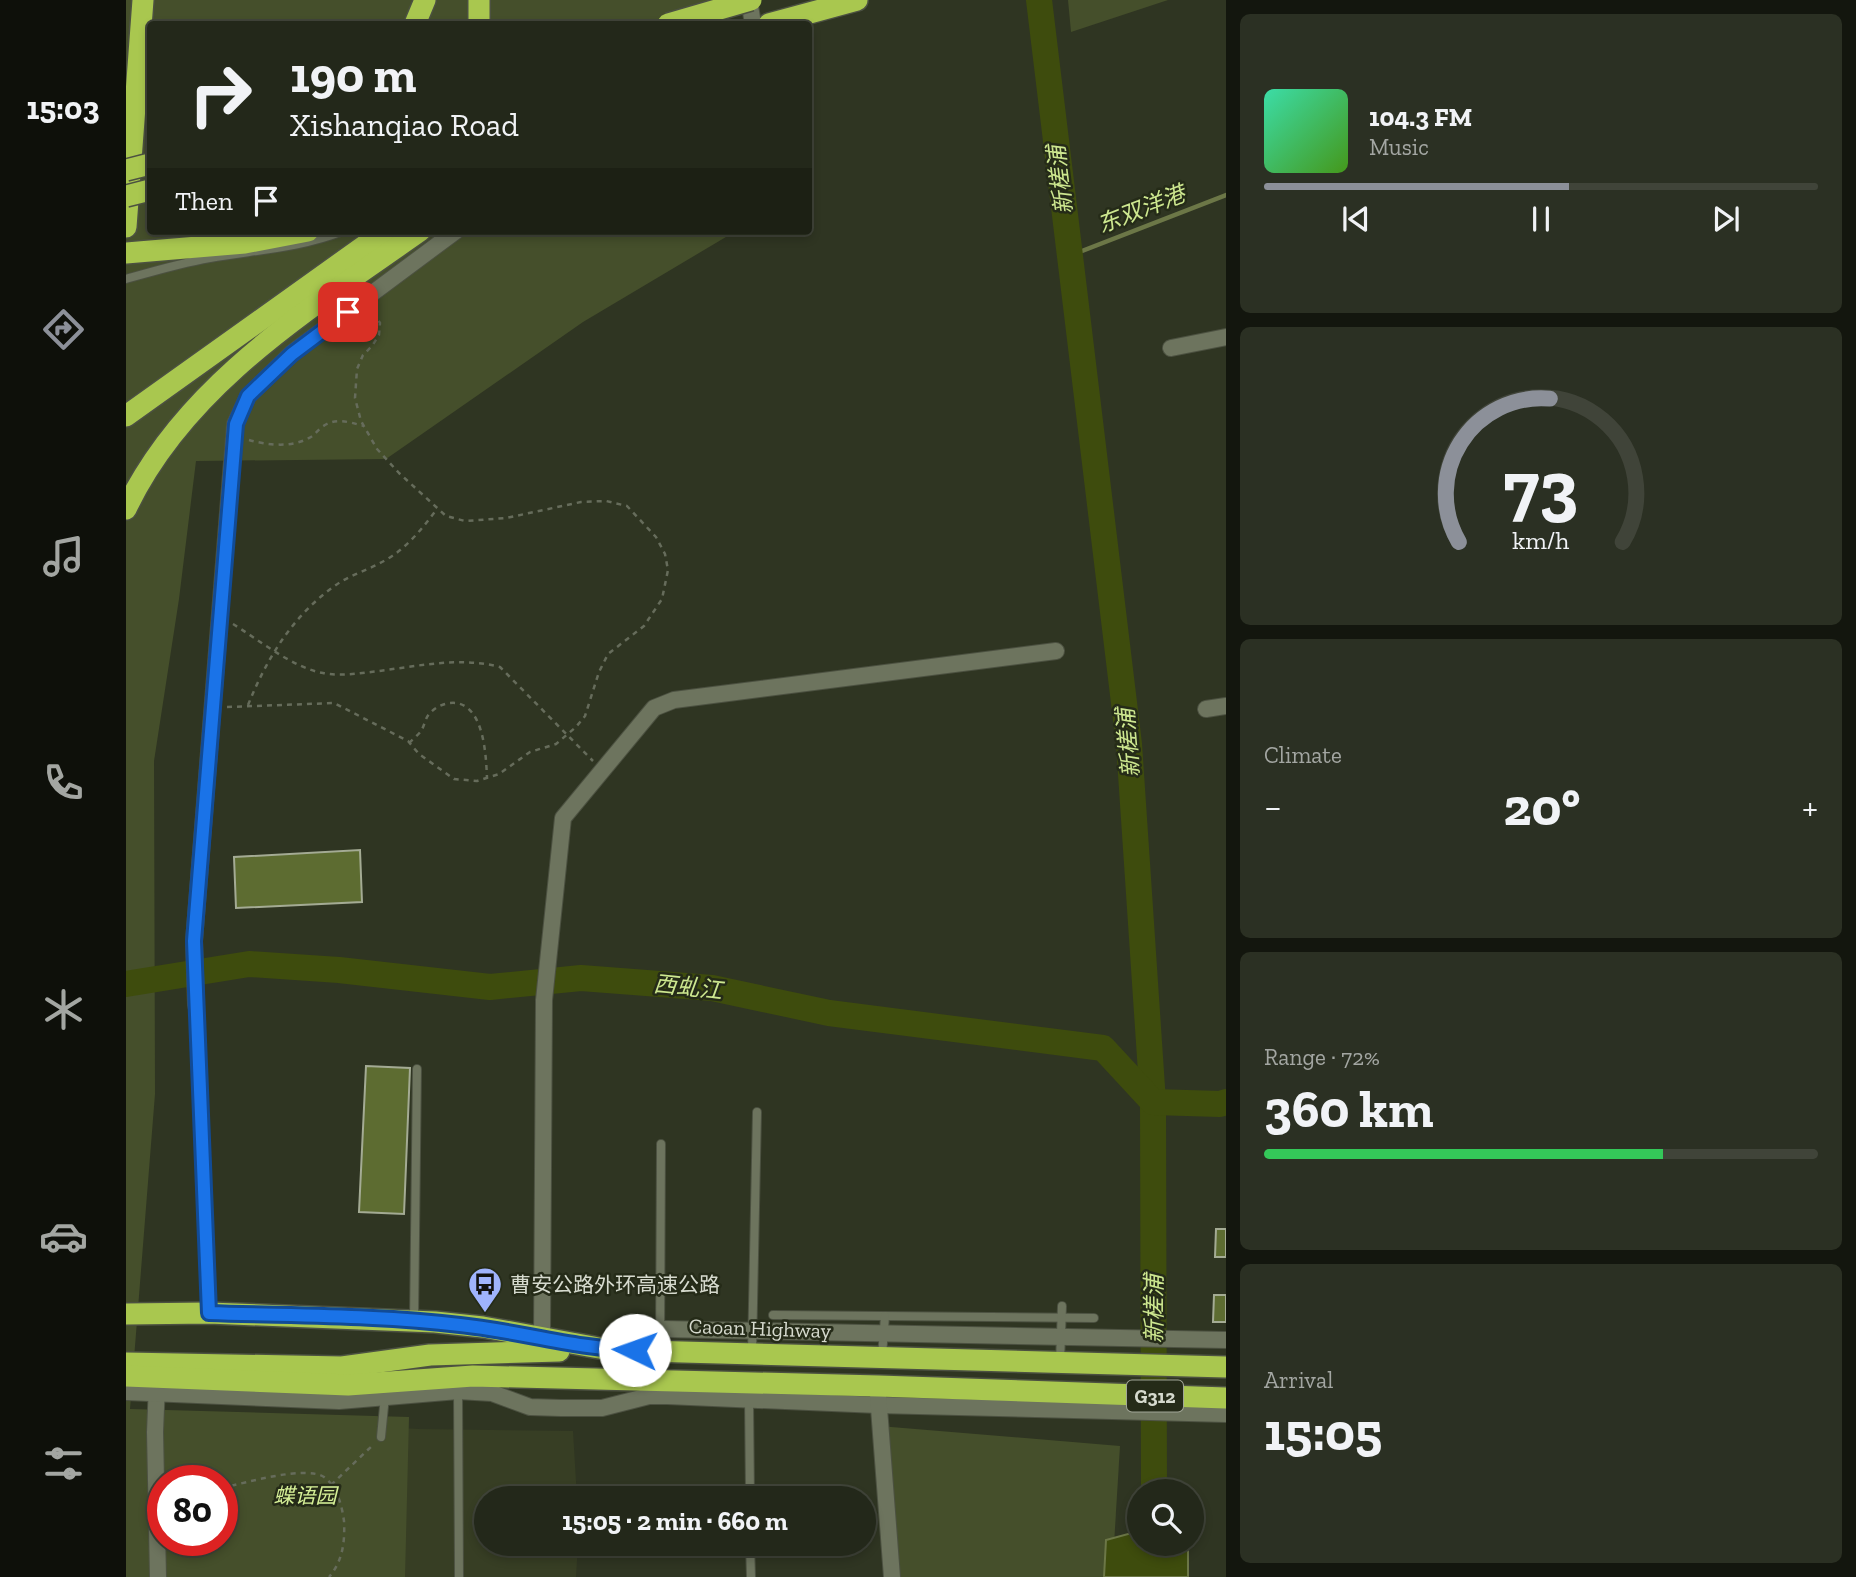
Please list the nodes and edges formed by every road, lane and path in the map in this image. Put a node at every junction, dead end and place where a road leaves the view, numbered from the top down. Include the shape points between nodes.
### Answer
1 (143, 0) edge
2 (425, 0) edge
3 (479, 0) edge
4 (750, 0) edge
5 (847, 3) edge
6 (416, 21) edge
7 (479, 21) edge
8 (678, 21) edge
9 (753, 21) edge
10 (780, 21) edge
11 (811, 21) edge
12 (147, 165) edge
13 (126, 170) edge
14 (147, 191) edge
15 (126, 196) edge
16 (126, 227) edge
17 (287, 235) edge
18 (332, 235) edge
19 (379, 235) edge
20 (414, 235) edge
21 (451, 235) edge
22 (126, 253) edge
23 (126, 279) edge
24 (366, 298) junction
25 (1226, 337) edge
26 (1171, 348) dead end
27 (126, 416) edge
28 (364, 426) junction
29 (234, 436) junction
30 (126, 509) edge
31 (437, 509) junction
32 (220, 616) junction
33 (275, 650) junction
34 (1056, 651) dead end
35 (1226, 706) edge
36 (248, 707) junction
37 (213, 708) junction
38 (1206, 709) dead end
39 (568, 734) junction
40 (409, 743) junction
41 (602, 771) junction
42 (487, 778) junction
43 (196, 1005) joint
44 (417, 1069) dead end
45 (757, 1112) dead end
46 (661, 1144) dead end
47 (1062, 1306) dead end
48 (209, 1313) junction
49 (126, 1314) edge
50 (773, 1315) dead end
51 (885, 1316) junction
52 (1062, 1318) junction
53 (1094, 1318) dead end
54 (414, 1321) junction
55 (753, 1331) junction
56 (884, 1334) junction
57 (1061, 1338) junction
58 (542, 1339) junction
59 (661, 1339) junction
60 (1226, 1340) edge
61 (610, 1350) junction
62 (752, 1352) junction
63 (882, 1356) junction
64 (1060, 1362) junction
65 (126, 1363) edge
66 (1218, 1366) edge
67 (126, 1376) edge
68 (458, 1384) junction
69 (157, 1386) junction
70 (385, 1390) junction
71 (749, 1391) junction
72 (126, 1392) edge
73 (878, 1395) junction
74 (1214, 1403) edge
75 (1226, 1414) edge
76 (382, 1437) joint
77 (238, 1485) edge
78 (331, 1485) junction
79 (750, 1486) edge
80 (750, 1556) edge
81 (158, 1577) edge
82 (330, 1577) edge
83 (459, 1577) edge
84 (751, 1577) edge
85 (892, 1577) edge

1 - 16 highway
2 - 6 highway
3 - 7 highway
4 - 8 highway, bridge
4 - 9 street
5 - 10 highway
5 - 11 highway
12 - 13 highway, bridge
14 - 15 highway, bridge
17 - 22 highway
18 - 23 lane via 274,250 169,266
19 - 27 highway
20 - 30 highway via 235,368 165,442
21 - 24 street
24 - 28 path via 380,323 379,335 357,369 355,398
24 - 29 street via 292,354 248,396
25 - 26 street
28 - 29 path via 333,421 310,438 279,445
28 - 31 path via 377,449
29 - 32 street
31 - 33 path via 404,547 337,584 286,633
31 - 39 path via 465,521 606,501 627,506 656,537 668,569 662,599 644,626 608,654 585,716
32 - 33 path
32 - 37 street
33 - 36 path
33 - 39 path via 300,666 344,675 460,661 500,667
34 - 41 street via 674,699 654,708
35 - 38 street
36 - 37 path
36 - 40 path via 334,703
37 - 43 street via 194,941
39 - 41 path
39 - 42 path
40 - 42 path via 454,779
40 - 42 path via 441,705 467,707 477,721
41 - 58 street via 563,818 546,968
43 - 48 lane
44 - 54 lane
45 - 55 lane
46 - 59 lane
47 - 52 lane
48 - 49 highway, Caoan Highway / G312
48 - 54 highway, Caoan Highway / G312
50 - 51 lane
51 - 52 lane
51 - 56 lane
52 - 53 lane
52 - 57 lane
54 - 58 highway, Caoan Highway / G312 via 482,1327
55 - 56 street
55 - 59 street
55 - 62 lane
56 - 57 street
56 - 63 lane
57 - 60 street
57 - 64 lane
58 - 61 highway, Caoan Highway / G312
59 - 61 highway, Caoan Highway / G312
59 - 62 highway, Caoan Highway / G312
61 - 65 highway via 430,1355 342,1367
62 - 63 highway, Caoan Highway / G312
63 - 64 highway, Caoan Highway / G312
64 - 66 highway, Caoan Highway / G312
67 - 69 highway, G312
68 - 70 highway, G312
68 - 71 highway, G312
68 - 71 street via 540,1408 602,1408 649,1396
68 - 83 lane
69 - 70 highway, G312 via 348,1385
69 - 72 street
69 - 81 street
70 - 76 lane
71 - 73 highway, G312
71 - 79 lane
73 - 74 highway, G312
73 - 85 street
74 - 75 street
76 - 78 path
77 - 78 path via 300,1472 324,1476
78 - 82 path via 338,1493 344,1545
80 - 84 lane

